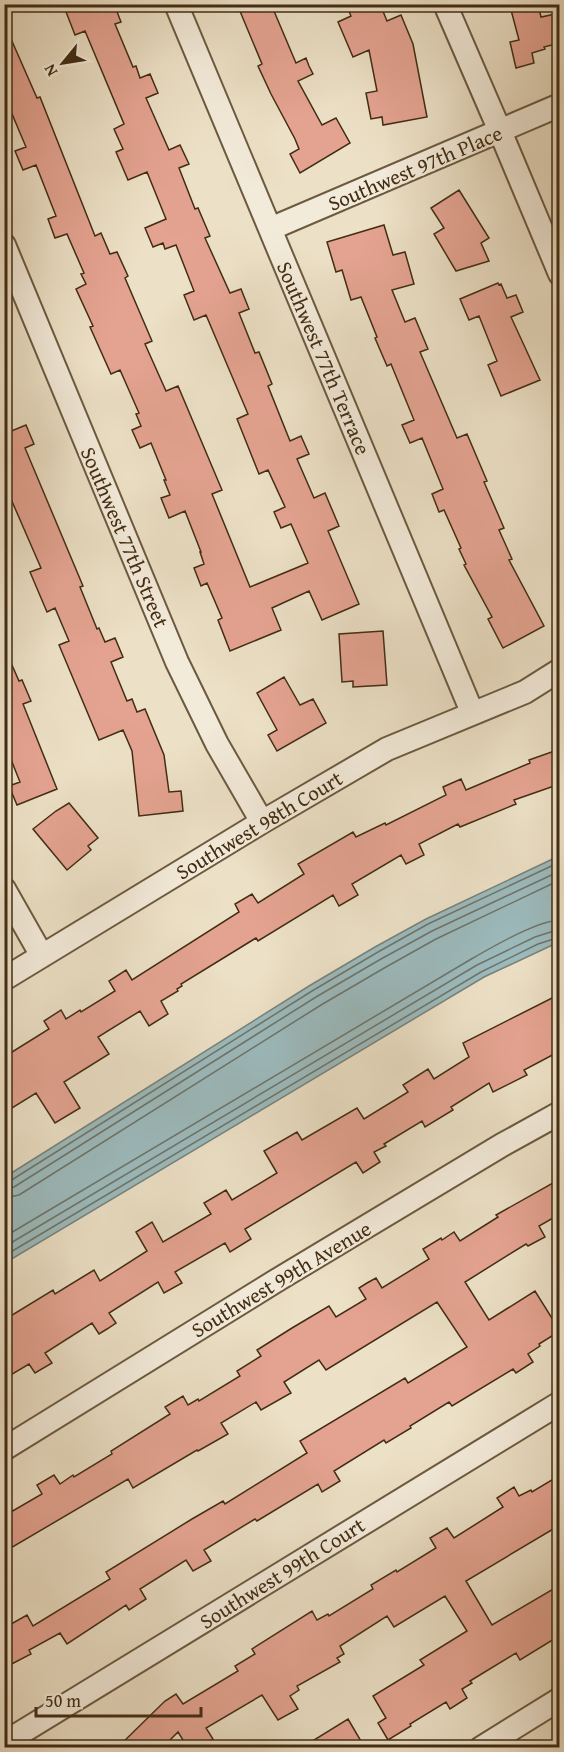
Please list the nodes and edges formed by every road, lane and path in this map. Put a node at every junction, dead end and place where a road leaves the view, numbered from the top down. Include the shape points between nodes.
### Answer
1 (176, 4) edge
2 (445, 4) edge
3 (560, 105) edge
4 (500, 131) junction
5 (270, 230) junction
6 (4, 245) edge
7 (560, 274) edge
8 (560, 670) edge
9 (560, 690) edge
10 (525, 692) junction
11 (472, 712) junction
12 (262, 822) junction
13 (4, 889) edge
14 (42, 956) junction
15 (4, 979) edge
16 (560, 1113) edge
17 (560, 1403) edge
18 (4, 1449) edge
19 (560, 1699) edge
20 (5, 1746) edge
21 (481, 1748) edge

1 - 5 street, Southwest 77th Terrace
2 - 4 street
3 - 4 street, Southwest 97th Place
4 - 5 street, Southwest 97th Place
4 - 7 street
5 - 11 street, Southwest 77th Terrace
6 - 12 street, Southwest 77th Street via 177,662 217,744
8 - 10 street, Southwest 98th Court
9 - 10 street, Southwest 98th Court
10 - 11 street, Southwest 98th Court
11 - 12 street, Southwest 98th Court via 387,749
12 - 14 street, Southwest 98th Court
13 - 14 street
14 - 15 street, Southwest 98th Court
16 - 18 street, Southwest 99th Avenue via 279,1279
17 - 20 street, Southwest 99th Court
19 - 21 street

